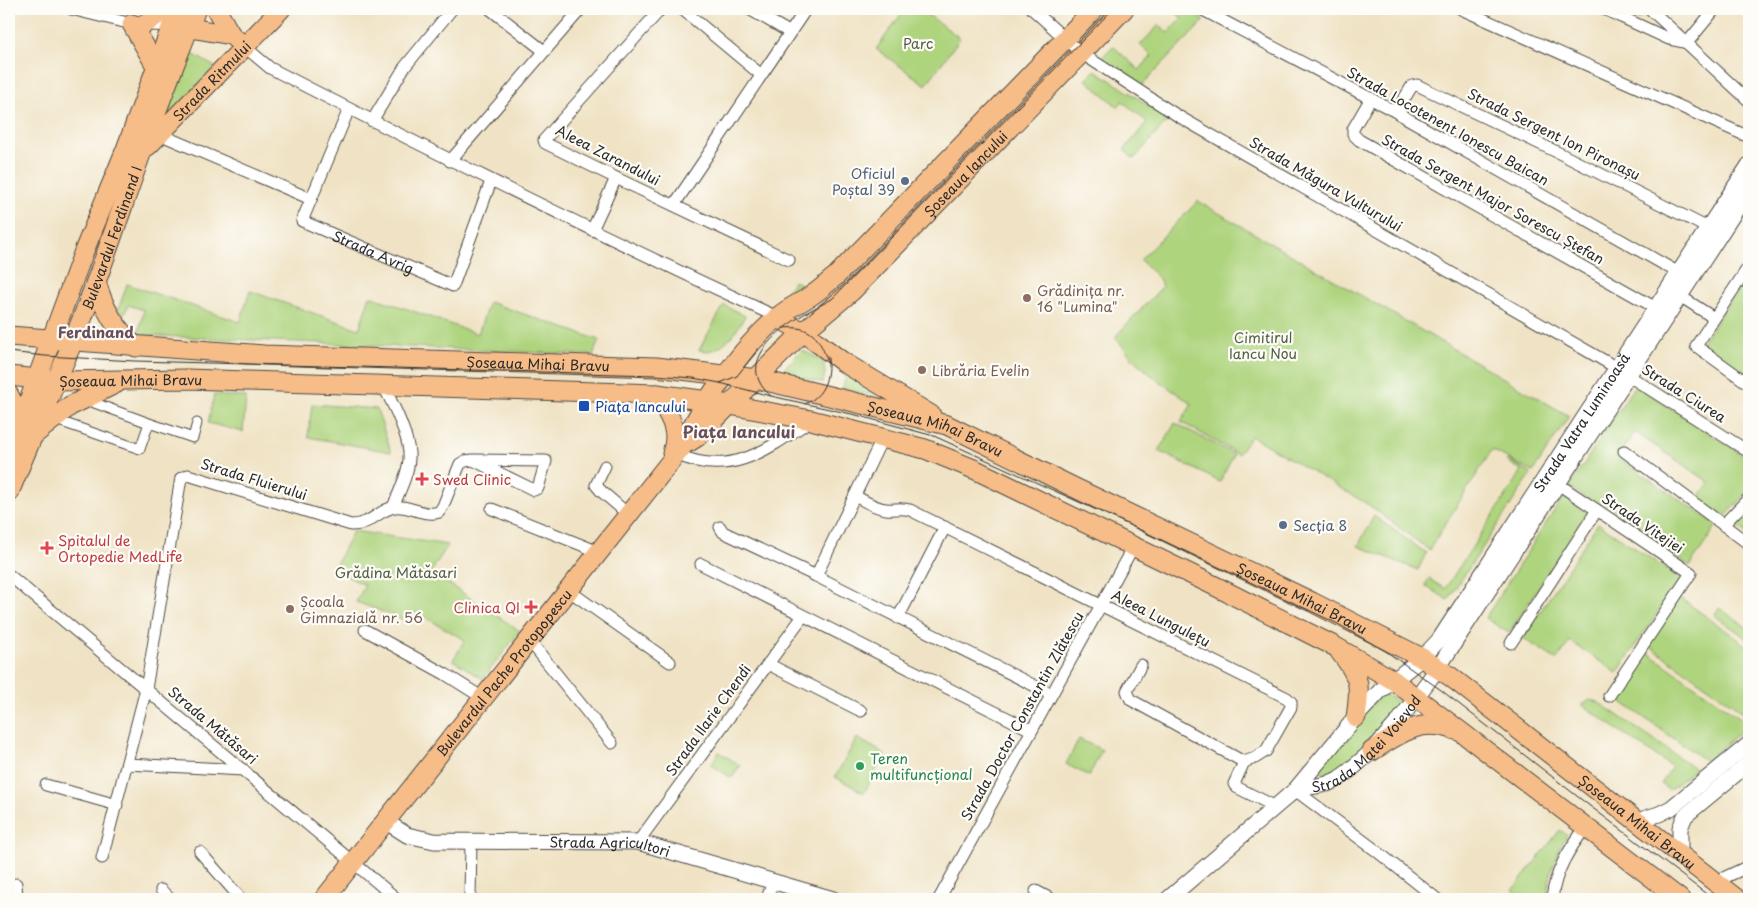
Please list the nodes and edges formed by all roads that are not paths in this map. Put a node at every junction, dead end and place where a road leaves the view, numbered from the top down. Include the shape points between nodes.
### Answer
1 (71, 9) edge
2 (196, 9) edge
3 (216, 9) edge
4 (282, 9) edge
5 (452, 9) edge
6 (490, 9) edge
7 (581, 9) edge
8 (661, 9) edge
9 (682, 9) edge
10 (748, 9) edge
11 (806, 9) edge
12 (1032, 9) edge
13 (1094, 9) edge
14 (1124, 9) edge
15 (1201, 9) edge
16 (1460, 9) edge
17 (1604, 9) edge
18 (1650, 9) edge
19 (1715, 9) edge
20 (176, 18) edge
21 (138, 24) junction
22 (790, 32) junction
23 (1065, 39) junction
24 (238, 41) junction
25 (1687, 43) junction
26 (544, 51) junction
27 (1081, 53) junction
28 (156, 66) junction
29 (760, 74) junction
30 (1371, 98) junction
31 (1749, 101) edge
32 (348, 109) junction
33 (1396, 112) junction
34 (372, 121) junction
35 (158, 134) junction
36 (1749, 137) edge
37 (142, 152) junction
38 (450, 161) junction
39 (1749, 165) edge
40 (616, 178) junction
41 (491, 181) junction
42 (1749, 190) edge
43 (311, 199) junction
44 (674, 205) junction
45 (1745, 207) edge
46 (1708, 228) junction
47 (592, 230) junction
48 (789, 260) dead end
49 (1749, 266) edge
50 (1679, 274) junction
51 (96, 281) junction
52 (1680, 296) junction
53 (1656, 308) junction
54 (826, 313) junction
55 (777, 317) junction
56 (1714, 318) junction
57 (803, 332) junction
58 (9, 336) edge
59 (51, 339) junction
60 (74, 340) junction
61 (136, 347) junction
62 (826, 350) junction
63 (1623, 372) junction
64 (726, 374) junction
65 (9, 376) edge
66 (125, 379) junction
67 (757, 379) junction
68 (36, 380) junction
69 (57, 381) junction
70 (1749, 384) edge
71 (384, 387) junction
72 (657, 394) junction
73 (9, 395) edge
74 (90, 401) dead end
75 (708, 401) junction
76 (729, 405) junction
77 (53, 418) junction
78 (811, 420) junction
79 (149, 423) junction
80 (197, 423) dead end
81 (947, 425) junction
82 (26, 430) junction
83 (883, 437) junction
84 (1624, 450) dead end
85 (1749, 452) edge
86 (9, 456) edge
87 (675, 456) junction
88 (473, 460) junction
89 (605, 466) dead end
90 (1558, 484) junction
91 (9, 494) edge
92 (855, 496) junction
93 (1749, 498) edge
94 (394, 507) junction
95 (492, 508) dead end
96 (1597, 510) junction
97 (629, 515) junction
98 (1723, 525) junction
99 (945, 527) junction
100 (720, 528) dead end
101 (1749, 544) edge
102 (1133, 547) junction
103 (599, 552) junction
104 (701, 564) dead end
105 (9, 575) edge
106 (816, 576) junction
107 (568, 590) junction
108 (1101, 605) junction
109 (803, 616) junction
110 (898, 618) junction
111 (365, 630) dead end
112 (529, 640) junction
113 (1511, 643) dead end
114 (1336, 647) junction
115 (670, 662) dead end
116 (1430, 663) junction
117 (768, 664) junction
118 (1141, 665) dead end
119 (1399, 675) junction
120 (146, 689) junction
121 (1422, 691) junction
122 (1051, 694) junction
123 (1609, 696) dead end
124 (483, 698) junction
125 (861, 711) dead end
126 (1356, 717) junction
127 (1031, 730) junction
128 (1464, 733) junction
129 (612, 743) dead end
130 (1749, 744) edge
131 (1372, 751) junction
132 (1244, 762) junction
133 (1749, 763) edge
134 (128, 764) junction
135 (244, 770) junction
136 (46, 786) dead end
137 (1295, 790) junction
138 (117, 805) junction
139 (1276, 807) junction
140 (385, 821) junction
141 (1637, 821) junction
142 (1586, 827) junction
143 (471, 841) junction
144 (638, 842) junction
145 (200, 852) dead end
146 (1680, 854) junction
147 (102, 858) dead end
148 (354, 862) junction
149 (1749, 866) edge
150 (773, 881) junction
151 (1715, 882) junction
152 (16, 884) dead end
153 (161, 890) dead end
154 (1036, 891) dead end
155 (17, 899) edge
156 (170, 899) edge
157 (241, 899) edge
158 (324, 899) edge
159 (397, 899) edge
160 (470, 899) edge
161 (767, 899) edge
162 (833, 899) edge
163 (939, 899) edge
164 (1051, 899) edge
165 (1168, 899) edge
166 (1437, 899) edge
167 (1552, 899) edge
168 (1680, 899) edge
169 (1736, 899) edge

1 - 21 street
2 - 20 main road, Bulevardul Ferdinand I
3 - 24 main road
4 - 24 main road, Strada Ritmului
5 - 34 street via 404,68
6 - 26 street
7 - 26 street
8 - 40 street, Aleea Zarandului via 544,140
9 - 29 street
10 - 22 street
11 - 22 street
12 - 23 street, Strada Măgura Vulturului
13 - 23 main road, Șoseaua Iancului
14 - 27 main road, Șoseaua Iancului
15 - 30 street, Strada Locotenent Ionescu Baican
16 - 36 street
17 - 25 street via 1669,39
18 - 25 street
19 - 25 street
20 - 21 main road
20 - 24 main road
20 - 28 main road, Bulevardul Ferdinand I
20 - 37 main road, Bulevardul Ferdinand I
21 - 28 main road
22 - 29 street
23 - 27 street, Strada Măgura Vulturului
23 - 55 main road, Șoseaua Iancului via 836,276
24 - 32 street via 270,68
24 - 35 main road, Strada Ritmului
25 - 31 street
26 - 38 street
27 - 54 main road, Șoseaua Iancului via 852,291
27 - 63 street, Strada Măgura Vulturului via 1178,116
28 - 59 main road, Bulevardul Ferdinand I
29 - 44 street
30 - 33 street, Strada Locotenent Ionescu Baican
30 - 53 street, Strada Sergent Major Sorescu Ștefan via 1353,128 1358,140
32 - 34 street
32 - 43 street, Strada Avrig
33 - 46 street, Strada Sergent Ion Pironașu via 1412,86 1417,85
33 - 50 street, Strada Locotenent Ionescu Baican
34 - 38 street
35 - 37 main road, Strada Ritmului
35 - 43 street
37 - 51 main road, Bulevardul Ferdinand I
38 - 41 street
39 - 46 street, Strada Vatra Luminoasă
40 - 44 street, Aleea Zarandului
40 - 47 street
41 - 43 street, Strada Avrig via 453,286 302,221
41 - 47 street
42 - 45 street, Strada Vatra Luminoasă
44 - 48 street, Aleea Zarandului
45 - 52 street, Strada Vatra Luminoasă
46 - 50 street, Strada Vatra Luminoasă
47 - 55 street
49 - 56 street
50 - 53 street, Strada Vatra Luminoasă
51 - 60 main road, Bulevardul Ferdinand I
51 - 61 main road via 111,319
52 - 56 street
52 - 63 street, Strada Vatra Luminoasă
53 - 63 street, Strada Vatra Luminoasă
54 - 57 main road, Șoseaua Iancului
54 - 62 main road
55 - 57 main road
55 - 64 main road
56 - 70 street via 1696,346
57 - 62 main road
57 - 67 main road
58 - 59 main road, Șoseaua Mihai Bravu
59 - 60 main road, Șoseaua Mihai Bravu
59 - 68 main road, Bulevardul Ferdinand I
60 - 61 main road, Șoseaua Mihai Bravu
60 - 69 main road, Bulevardul Ferdinand I
61 - 64 main road, Șoseaua Mihai Bravu via 390,360 634,365
62 - 81 main road
63 - 85 street, Strada Ciurea
63 - 90 street, Strada Vatra Luminoasă
63 - 116 street, Strada Vatra Luminoasă via 1440,640
64 - 67 main road, Șoseaua Mihai Bravu
64 - 75 main road
65 - 68 main road, Șoseaua Mihai Bravu
66 - 69 main road, Șoseaua Mihai Bravu
66 - 71 main road, Șoseaua Mihai Bravu
66 - 77 main road via 84,398
67 - 76 main road
67 - 81 main road, Șoseaua Mihai Bravu
68 - 69 main road, Șoseaua Mihai Bravu
68 - 82 main road, Bulevardul Ferdinand I
69 - 82 main road, Bulevardul Ferdinand I
71 - 72 main road, Șoseaua Mihai Bravu
71 - 94 street via 394,406 410,457
72 - 75 main road, Șoseaua Mihai Bravu
72 - 87 main road via 673,424
73 - 82 main road
74 - 79 street
75 - 76 main road, Șoseaua Mihai Bravu
75 - 87 main road, Bulevardul Pache Protopopescu
76 - 78 main road, Șoseaua Mihai Bravu
76 - 87 main road, Bulevardul Pache Protopopescu
77 - 79 street via 140,449
77 - 82 main road
78 - 83 main road, Șoseaua Mihai Bravu
78 - 87 street via 767,449 729,464 701,463
79 - 80 street via 193,438
81 - 116 main road, Șoseaua Mihai Bravu via 1312,602
82 - 86 main road, Bulevardul Ferdinand I
82 - 91 main road, Bulevardul Ferdinand I
83 - 92 street
83 - 102 main road, Șoseaua Mihai Bravu via 946,457
84 - 98 street
87 - 97 main road, Bulevardul Pache Protopopescu
88 - 88 street via 546,461 538,488 534,490
88 - 94 street via 460,464 439,512 429,514
89 - 97 street via 596,485
90 - 96 street, Strada Vitejiei
90 - 116 street, Strada Vatra Luminoasă
92 - 99 street, Aleea Lungulețu via 880,508 910,510
92 - 106 street
93 - 98 street
94 - 120 street, Strada Fluierului via 368,522 351,525 184,475
95 - 103 street
96 - 113 street
96 - 123 street, Strada Vitejiei via 1691,573
97 - 103 main road, Bulevardul Pache Protopopescu
98 - 101 street
99 - 108 street, Aleea Lungulețu
99 - 110 street
100 - 106 street
102 - 108 street, Strada Doctor Constantin Zlătescu
102 - 114 main road, Șoseaua Mihai Bravu
103 - 107 main road, Bulevardul Pache Protopopescu
104 - 109 street
105 - 120 street, Strada Mătăsari
106 - 110 street
107 - 112 main road, Bulevardul Pache Protopopescu
107 - 115 street
108 - 122 street, Strada Doctor Constantin Zlătescu
108 - 132 street, Aleea Lungulețu via 1291,702 1266,751
109 - 117 street, Strada Ilarie Chendi
109 - 127 street
110 - 122 street
111 - 124 street
112 - 124 main road, Bulevardul Pache Protopopescu
112 - 129 street
114 - 119 main road, Șoseaua Mihai Bravu
114 - 126 main road via 1356,676
116 - 119 street, Strada Vatra Luminoasă
116 - 121 street, Strada Vatra Luminoasă
116 - 141 main road, Șoseaua Mihai Bravu
117 - 125 street
117 - 144 street, Strada Ilarie Chendi
118 - 132 street via 1127,691 1131,700
119 - 121 main road, Șoseaua Mihai Bravu
119 - 126 street, Strada Matei Voievod
120 - 134 street, Strada Fluierului
120 - 135 street, Strada Mătăsari
121 - 128 main road, Șoseaua Mihai Bravu
121 - 131 street, Strada Matei Voievod
122 - 127 street, Strada Doctor Constantin Zlătescu
124 - 140 main road, Bulevardul Pache Protopopescu
126 - 137 street, Strada Matei Voievod
127 - 163 street, Strada Doctor Constantin Zlătescu
128 - 131 main road via 1438,725 1419,725
128 - 142 main road, Șoseaua Mihai Bravu
130 - 141 street via 1671,808
131 - 137 street, Strada Matei Voievod via 1338,779
132 - 139 street via 1235,780 1236,787
133 - 146 street via 1685,816 1680,828
134 - 135 street
134 - 138 street, Strada Fluierului
135 - 148 street, Strada Mătăsari
136 - 138 street
137 - 139 street, Strada Matei Voievod
137 - 166 street
138 - 147 street, Strada Fluierului
139 - 165 street, Strada Matei Voievod
140 - 143 street, Strada Agricultori via 420,839
140 - 148 main road, Bulevardul Pache Protopopescu
141 - 146 main road, Șoseaua Mihai Bravu
142 - 167 street via 1566,856
142 - 168 main road, Șoseaua Mihai Bravu
143 - 144 street, Strada Agricultori
143 - 160 street
144 - 150 street, Strada Agricultori
145 - 157 street
146 - 151 main road, Șoseaua Mihai Bravu
148 - 158 main road, Bulevardul Pache Protopopescu
148 - 159 street, Strada Mătăsari
149 - 151 street
150 - 161 street
150 - 162 street, Strada Agricultori
151 - 169 main road, Șoseaua Mihai Bravu
152 - 155 street
153 - 156 street
154 - 164 street

